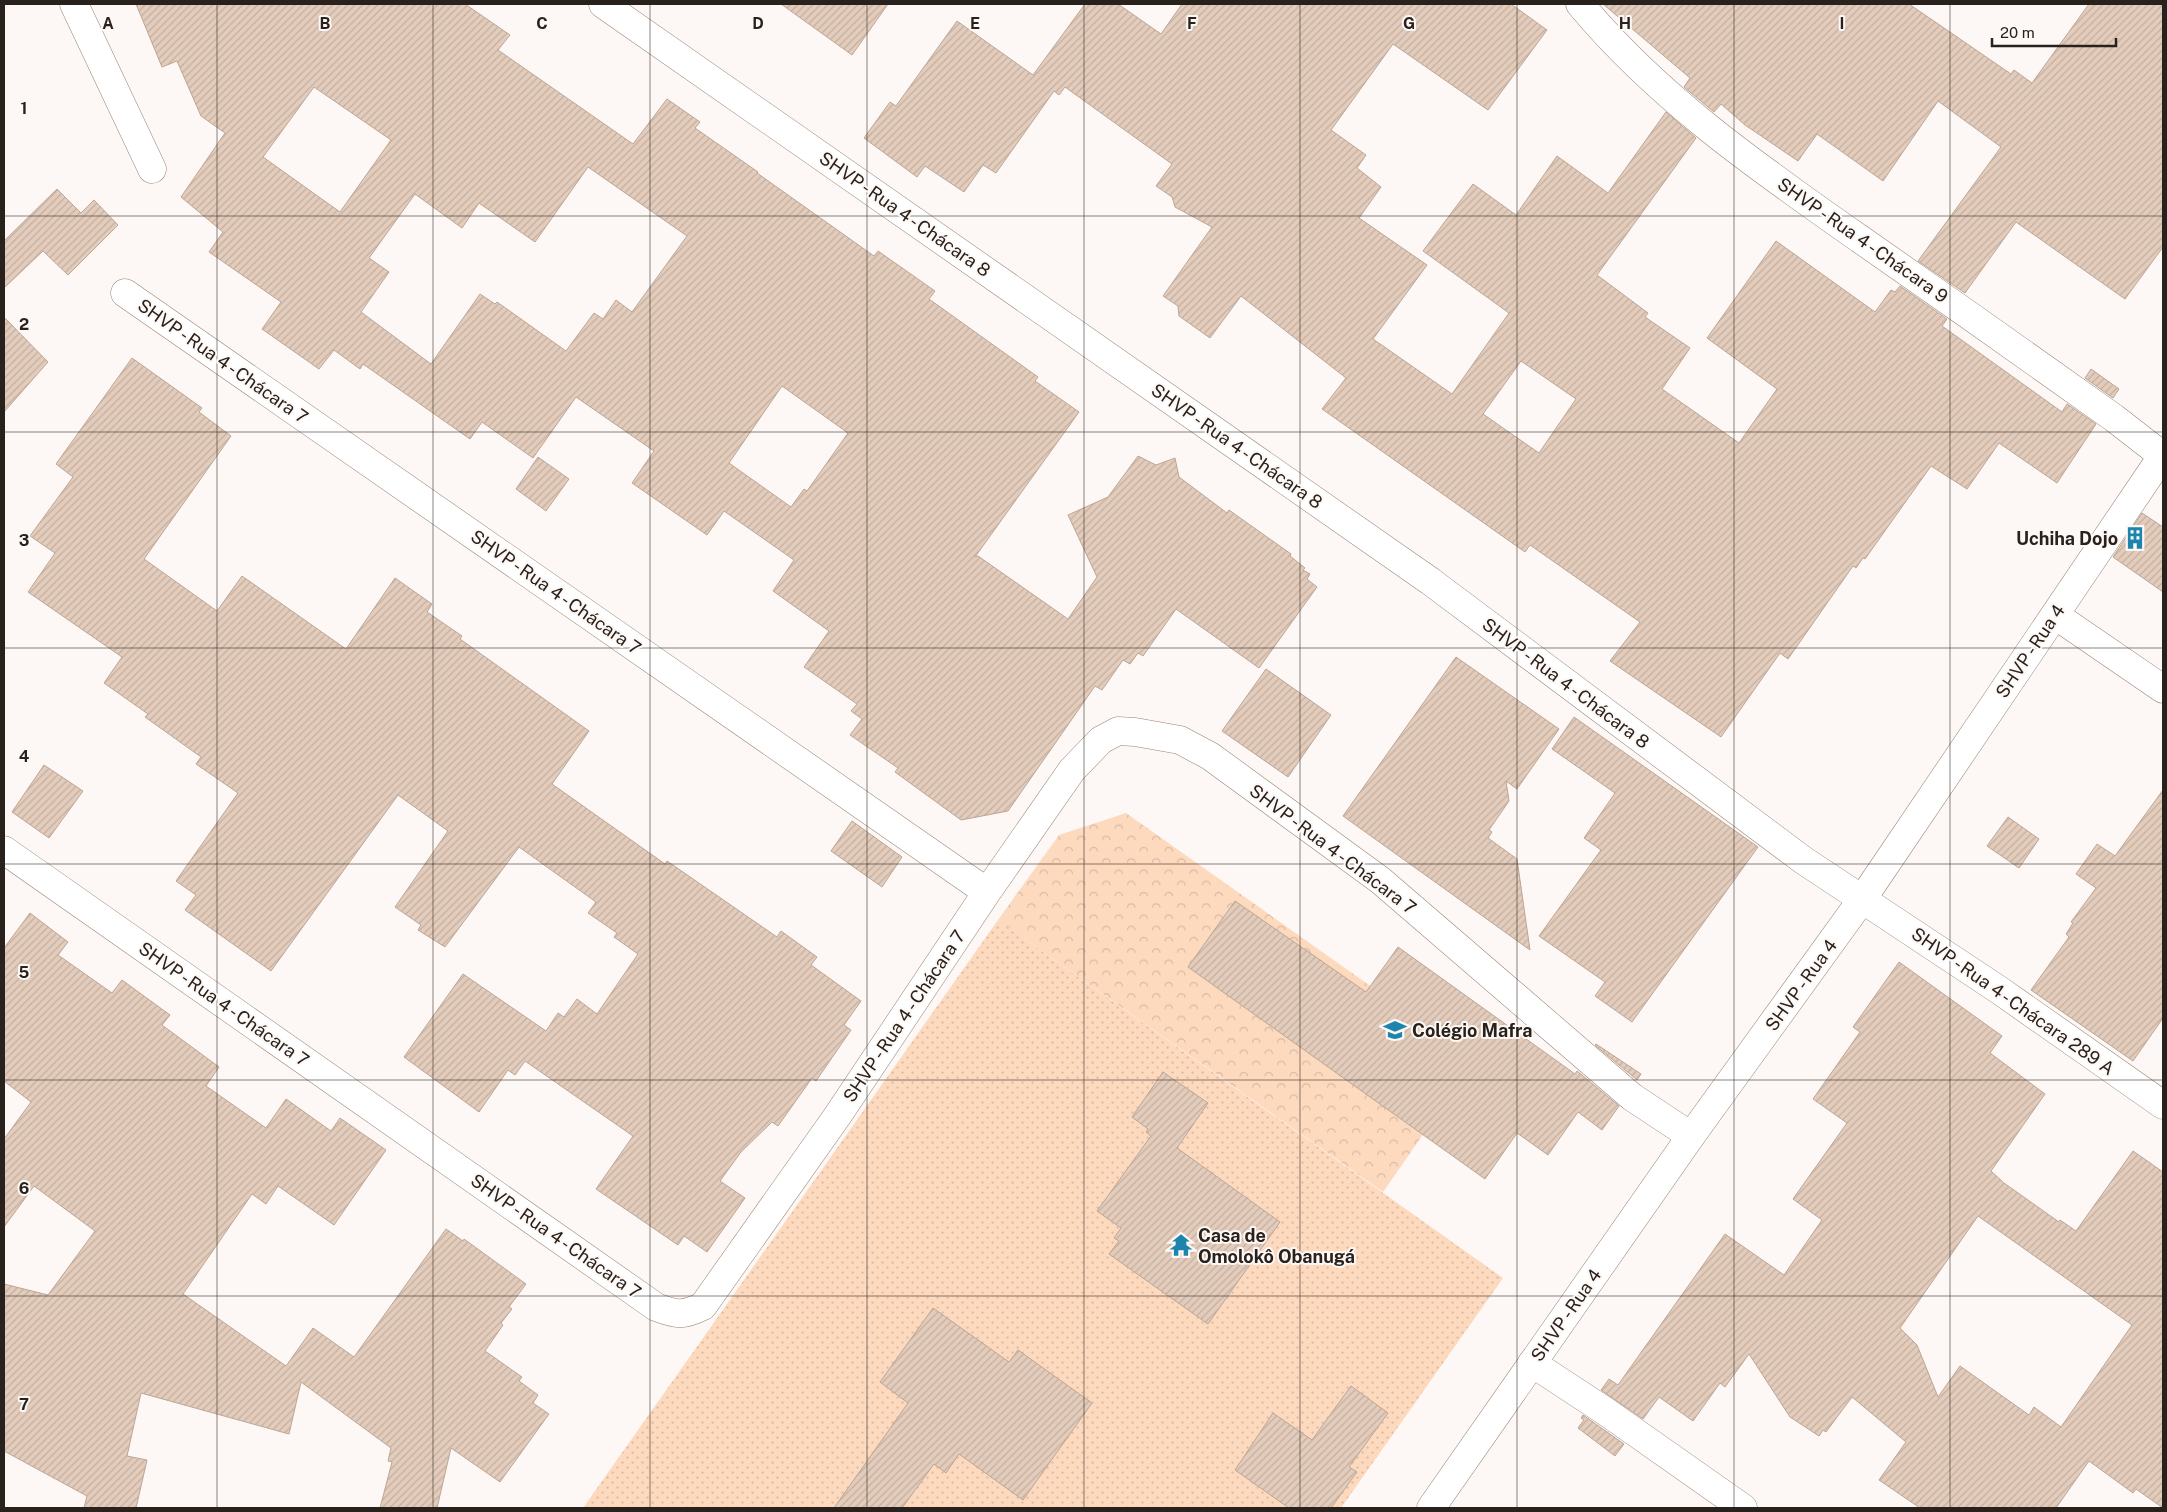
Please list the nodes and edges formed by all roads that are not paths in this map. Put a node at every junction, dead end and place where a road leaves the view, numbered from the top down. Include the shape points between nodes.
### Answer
1 (74, 4) edge
2 (604, 4) edge
3 (1580, 4) edge
4 (152, 169) dead end
5 (125, 292) dead end
6 (2163, 456) edge
7 (2055, 615) junction
8 (2163, 689) edge
9 (4, 850) edge
10 (987, 892) junction
11 (1863, 898) junction
12 (2163, 1105) edge
13 (1692, 1136) junction
14 (1532, 1364) junction
15 (1430, 1508) edge
16 (1743, 1508) edge

1 - 4 street
2 - 11 street, SHVP - Rua 4 - Chácara 8 via 1430,582 1803,860
3 - 6 street, SHVP - Rua 4 - Chácara 9 via 1667,95 1787,188 2114,418
5 - 10 street, SHVP - Rua 4 - Chácara 7
6 - 7 street, SHVP - Rua 4
7 - 8 street
7 - 11 street, SHVP - Rua 4
9 - 10 street, SHVP - Rua 4 - Chácara 7 via 656,1307 686,1314 703,1306 838,1115
10 - 13 street, SHVP - Rua 4 - Chácara 7 via 1072,770 1101,740 1118,732 1136,732 1180,740 1210,756 1380,880 1632,1097
11 - 12 street, SHVP - Rua 4 - Chácara 289 A
11 - 13 street, SHVP - Rua 4
13 - 14 street, SHVP - Rua 4
14 - 15 street, SHVP - Rua 4
14 - 16 street

